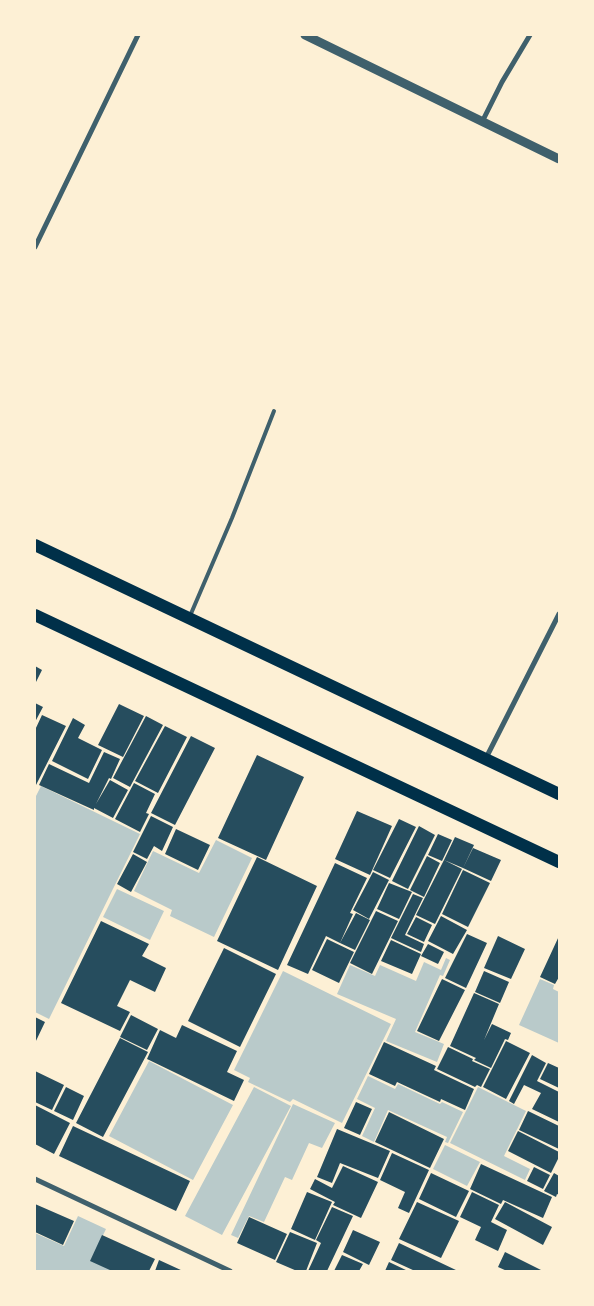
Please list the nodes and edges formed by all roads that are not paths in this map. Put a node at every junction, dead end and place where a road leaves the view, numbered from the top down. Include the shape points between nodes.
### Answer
1 (138, 35) edge
2 (305, 35) edge
3 (530, 35) edge
4 (482, 122) junction
5 (559, 159) edge
6 (35, 247) edge
7 (274, 411) dead end
8 (35, 545) edge
9 (559, 614) edge
10 (35, 615) edge
11 (189, 618) junction
12 (486, 758) junction
13 (559, 794) edge
14 (559, 862) edge
15 (35, 1179) edge
16 (230, 1271) edge

1 - 6 street
2 - 4 street
3 - 4 street
4 - 5 street
7 - 11 lane
8 - 11 main road
9 - 12 street
10 - 14 main road
11 - 12 main road
12 - 13 main road
15 - 16 street

